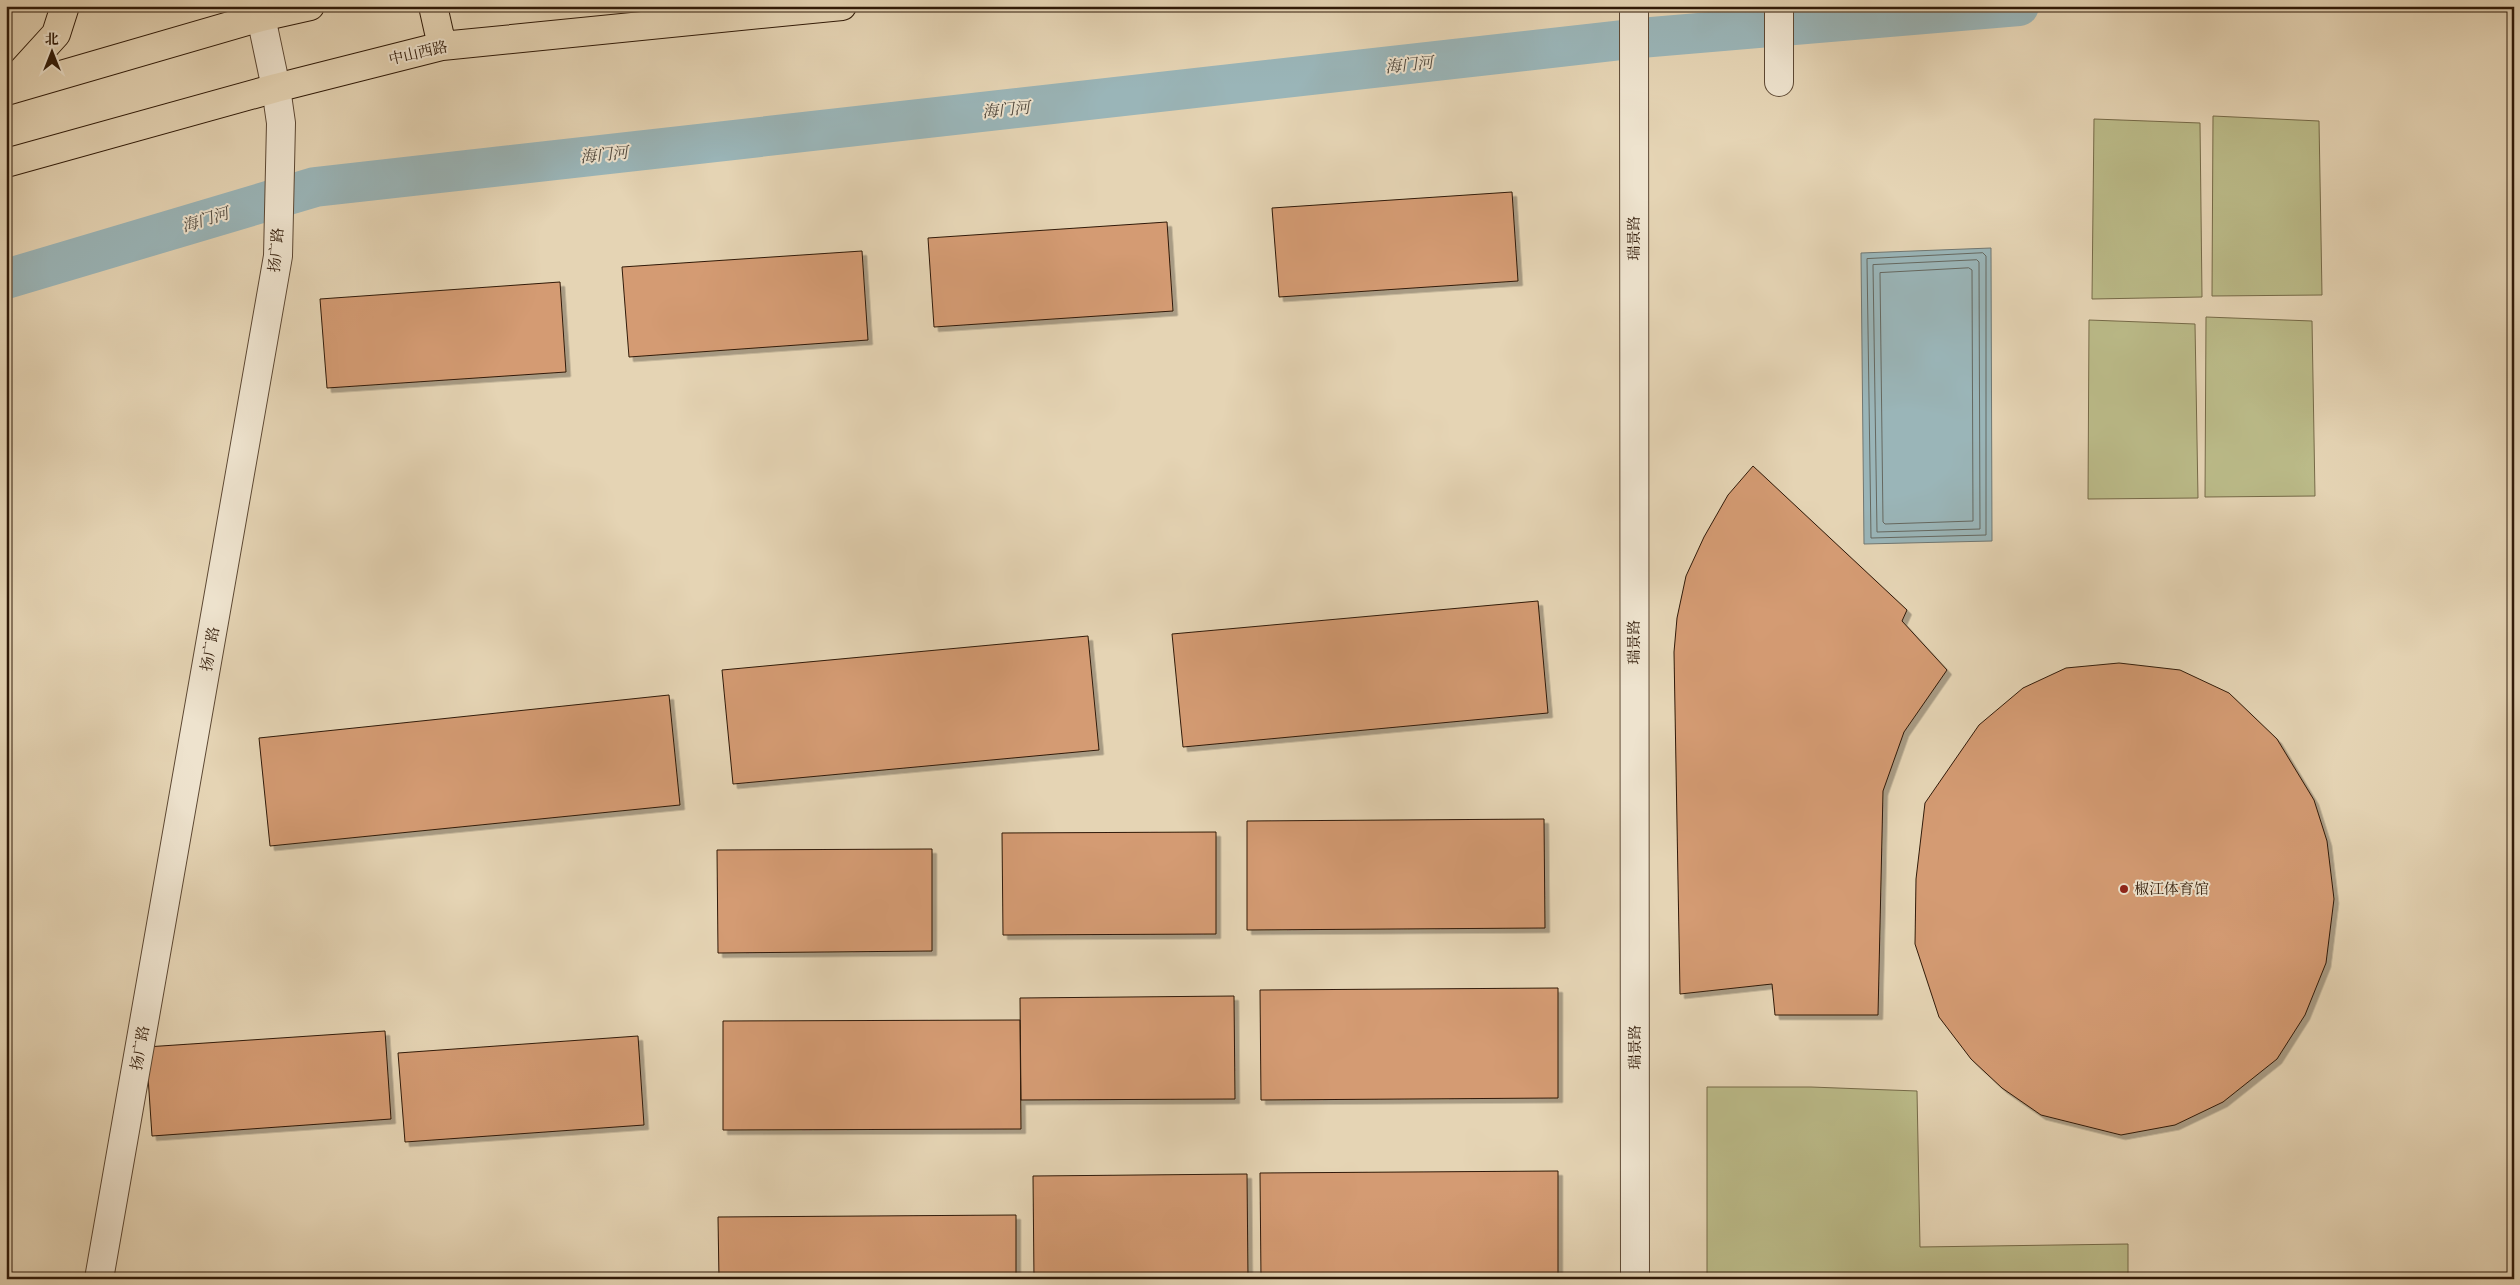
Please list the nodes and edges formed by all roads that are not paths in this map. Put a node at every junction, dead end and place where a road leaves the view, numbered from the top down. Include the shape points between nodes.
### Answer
1 (66, 6) edge
2 (310, 6) edge
3 (433, 6) edge
4 (842, 6) edge
5 (1634, 6) edge
6 (1779, 6) edge
7 (261, 17) junction
8 (442, 46) junction
9 (1779, 82) dead end
10 (276, 88) junction
11 (6, 90) edge
12 (6, 163) edge
13 (100, 1279) edge
14 (1635, 1279) edge

1 - 11 main road via 56,34
2 - 7 main road
3 - 8 main road
4 - 8 main road, 中山西路
5 - 14 street, 瑞景路
6 - 9 street
7 - 10 street, 扬广路
7 - 11 main road
8 - 10 main road, 中山西路
10 - 12 main road, 中山西路
10 - 13 street, 扬广路 via 281,123 278,256

